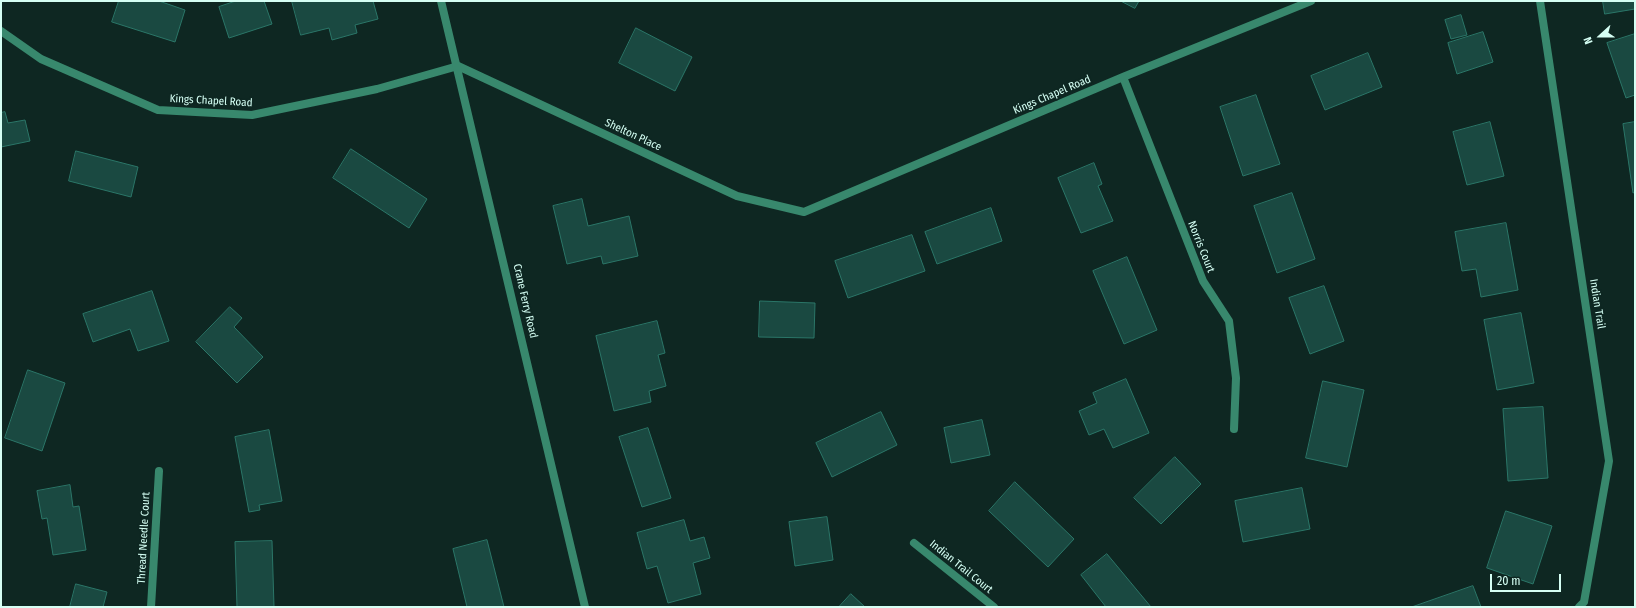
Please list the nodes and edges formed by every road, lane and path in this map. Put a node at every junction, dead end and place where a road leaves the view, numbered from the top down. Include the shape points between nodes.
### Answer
1 (441, 1) edge
2 (1311, 1) edge
3 (1540, 1) edge
4 (1, 31) edge
5 (458, 66) junction
6 (1123, 77) junction
7 (804, 212) joint
8 (1234, 429) dead end
9 (159, 471) dead end
10 (914, 543) dead end
11 (151, 607) edge
12 (585, 607) edge
13 (994, 607) edge
14 (1579, 607) edge

1 - 5 street, Crane Ferry Road
2 - 6 street, Kings Chapel Road
3 - 14 street, Indian Trail via 1609,461 1584,602
4 - 5 street, Kings Chapel Road via 41,59 158,110 252,116 377,90
5 - 7 street, Shelton Place via 737,196
5 - 12 street, Crane Ferry Road
6 - 7 street, Kings Chapel Road
6 - 8 street, Norris Court via 1203,281 1229,321 1236,378
9 - 11 street, Thread Needle Court
10 - 13 street, Indian Trail Court

